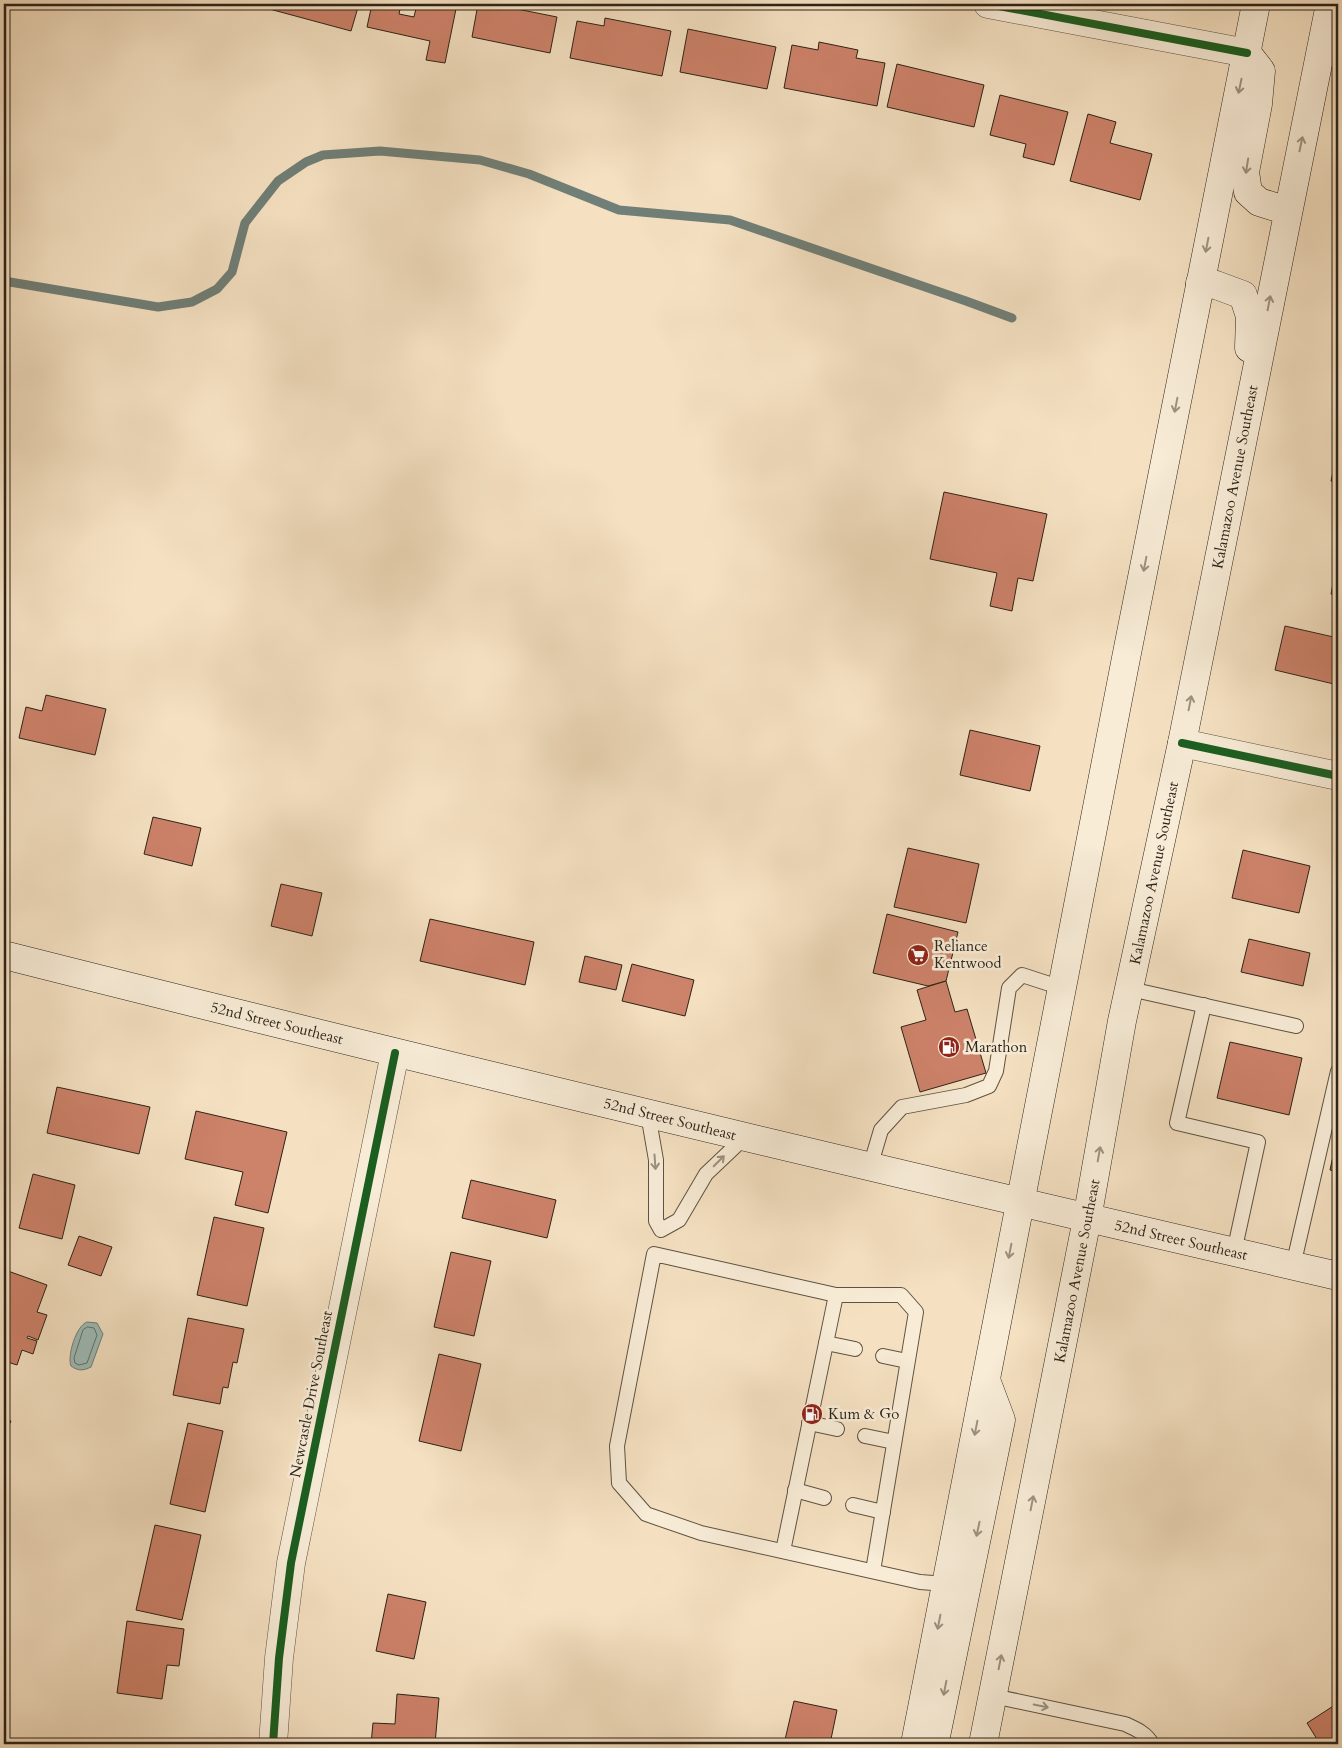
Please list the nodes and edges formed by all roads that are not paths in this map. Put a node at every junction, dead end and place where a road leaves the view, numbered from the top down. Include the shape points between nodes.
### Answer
1 (988, 4) edge
2 (1256, 4) edge
3 (1330, 4) edge
4 (1247, 53) junction
5 (1288, 211) junction
6 (1200, 283) junction
7 (1247, 415) junction
8 (1182, 743) junction
9 (1338, 776) edge
10 (4, 955) edge
11 (1062, 988) junction
12 (1130, 989) junction
13 (1204, 1005) junction
14 (1296, 1026) dead end
15 (395, 1053) junction
16 (1338, 1071) edge
17 (648, 1114) junction
18 (745, 1137) junction
19 (870, 1167) junction
20 (1020, 1203) junction
21 (1087, 1219) junction
22 (661, 1230) junction
23 (1234, 1252) junction
24 (654, 1254) junction
25 (1293, 1266) junction
26 (1338, 1276) edge
27 (836, 1295) junction
28 (826, 1343) junction
29 (855, 1349) dead end
30 (883, 1356) dead end
31 (907, 1361) junction
32 (986, 1380) junction
33 (809, 1423) junction
34 (837, 1429) dead end
35 (864, 1436) dead end
36 (894, 1442) junction
37 (796, 1490) junction
38 (824, 1498) dead end
39 (853, 1505) dead end
40 (883, 1512) junction
41 (783, 1551) junction
42 (873, 1571) junction
43 (946, 1584) junction
44 (993, 1696) junction
45 (273, 1744) edge
46 (915, 1744) edge
47 (934, 1744) edge
48 (983, 1744) edge
49 (1152, 1744) edge

1 - 4 main road
2 - 4 main road
5 -> 3 main road, Kalamazoo Avenue Southeast
4 -> 5 main road via 1261,71 1245,172 1248,192 1259,202
4 -> 6 main road
7 -> 5 main road, Kalamazoo Avenue Southeast
6 - 7 main road via 1243,295 1250,316
6 -> 11 main road
8 -> 7 main road, Kalamazoo Avenue Southeast
8 - 9 main road
8 - 12 main road, Kalamazoo Avenue Southeast
10 - 15 main road, 52nd Street Southeast
11 - 19 lane via 1022,974 1010,988 996,1071 989,1086 966,1095 902,1107 881,1130
11 - 20 main road
12 - 13 lane
21 -> 12 main road, Kalamazoo Avenue Southeast
13 - 14 lane
13 - 23 lane via 1177,1123 1258,1142
15 - 17 main road, 52nd Street Southeast
15 - 45 main road, Newcastle Drive Southeast via 291,1562
16 - 25 lane
17 - 18 main road, 52nd Street Southeast
17 -> 22 lane via 656,1160 656,1221
18 - 19 main road, 52nd Street Southeast
22 -> 18 lane via 679,1220 706,1174
19 - 20 main road, 52nd Street Southeast
20 - 21 main road, 52nd Street Southeast
20 -> 32 main road
21 - 23 main road, 52nd Street Southeast
44 -> 21 main road, Kalamazoo Avenue Southeast
22 - 24 lane
23 - 25 main road, 52nd Street Southeast
24 - 27 lane
24 - 41 lane via 617,1446 619,1483 646,1514 701,1533
25 - 26 main road, 52nd Street Southeast
27 - 28 lane
27 - 31 lane via 901,1295 916,1312
28 - 29 lane
28 - 33 lane
30 - 31 lane
31 - 36 lane
32 -> 43 main road
32 -> 47 main road via 1001,1420
33 - 34 lane
33 - 37 lane
35 - 36 lane
36 - 40 lane
37 - 38 lane
37 - 41 lane
39 - 40 lane
40 - 42 lane
41 - 42 lane
42 - 43 lane via 920,1582
43 -> 46 main road
44 - 48 main road, Kalamazoo Avenue Southeast
44 -> 49 lane via 1125,1724 1137,1729

